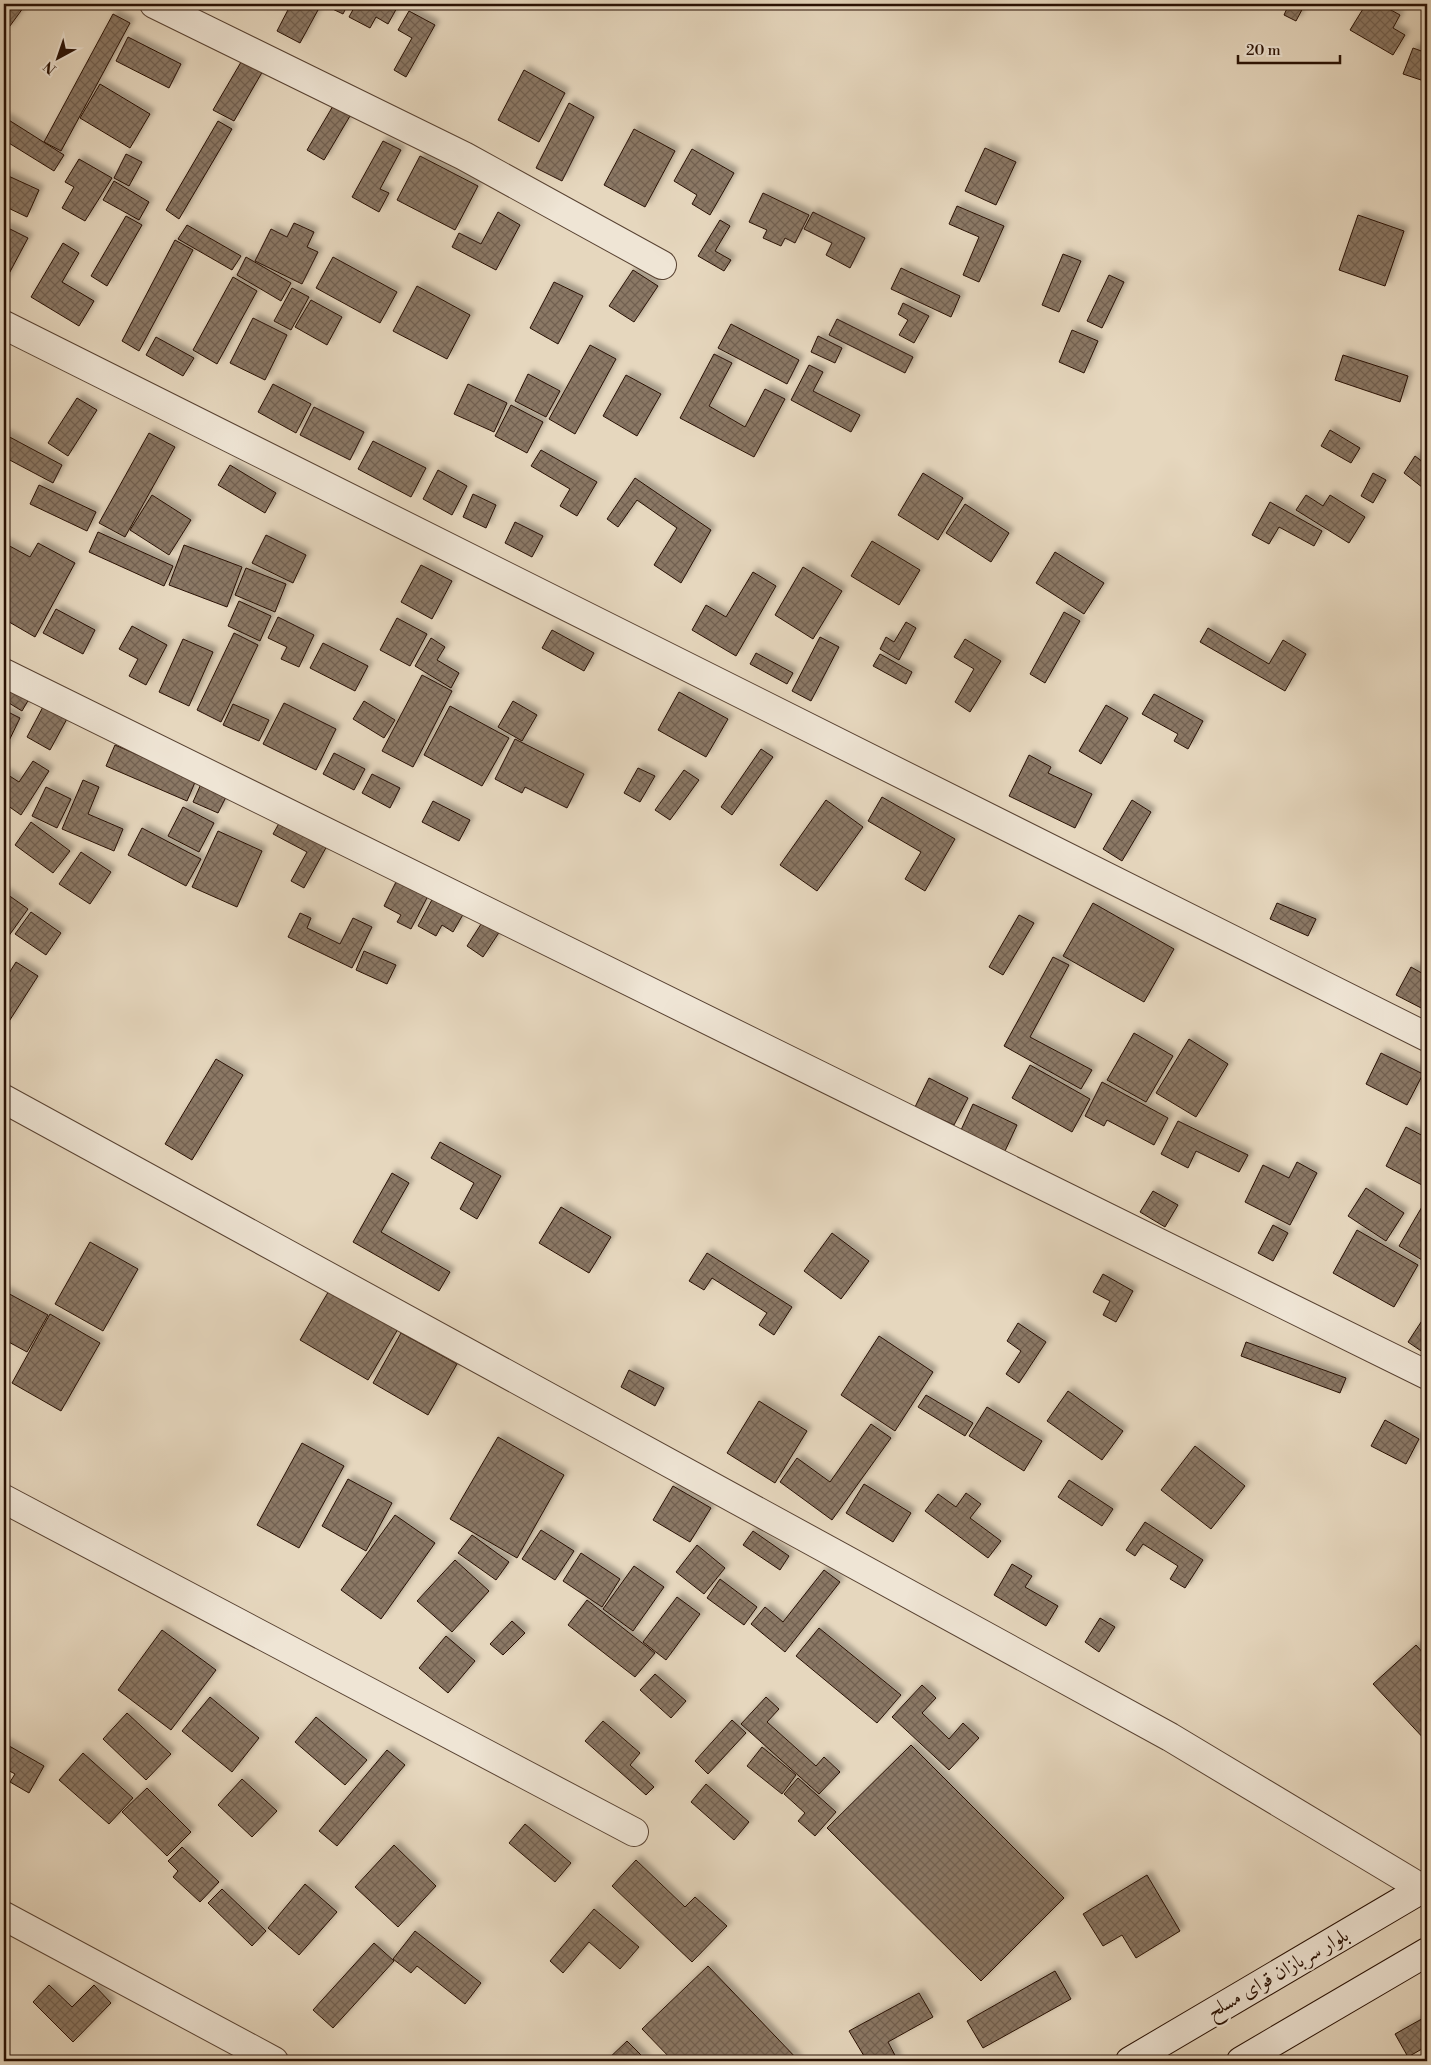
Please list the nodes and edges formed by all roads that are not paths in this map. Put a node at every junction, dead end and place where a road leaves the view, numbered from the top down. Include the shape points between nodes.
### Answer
1 (154, 4) edge
2 (662, 265) dead end
3 (4, 325) edge
4 (4, 673) edge
5 (1427, 1037) edge
6 (4, 1099) edge
7 (1427, 1376) edge
8 (4, 1499) edge
9 (634, 1832) dead end
10 (1425, 1887) edge
11 (4, 1916) edge
12 (1427, 1952) edge
13 (274, 2061) edge
14 (1130, 2061) edge
15 (1241, 2061) edge

1 - 2 street via 464,156
3 - 5 street
4 - 7 street
6 - 10 street via 1161,1733
8 - 9 street
10 - 14 street, بلوار سربازان قوای مسلح
11 - 13 street
12 - 15 street

